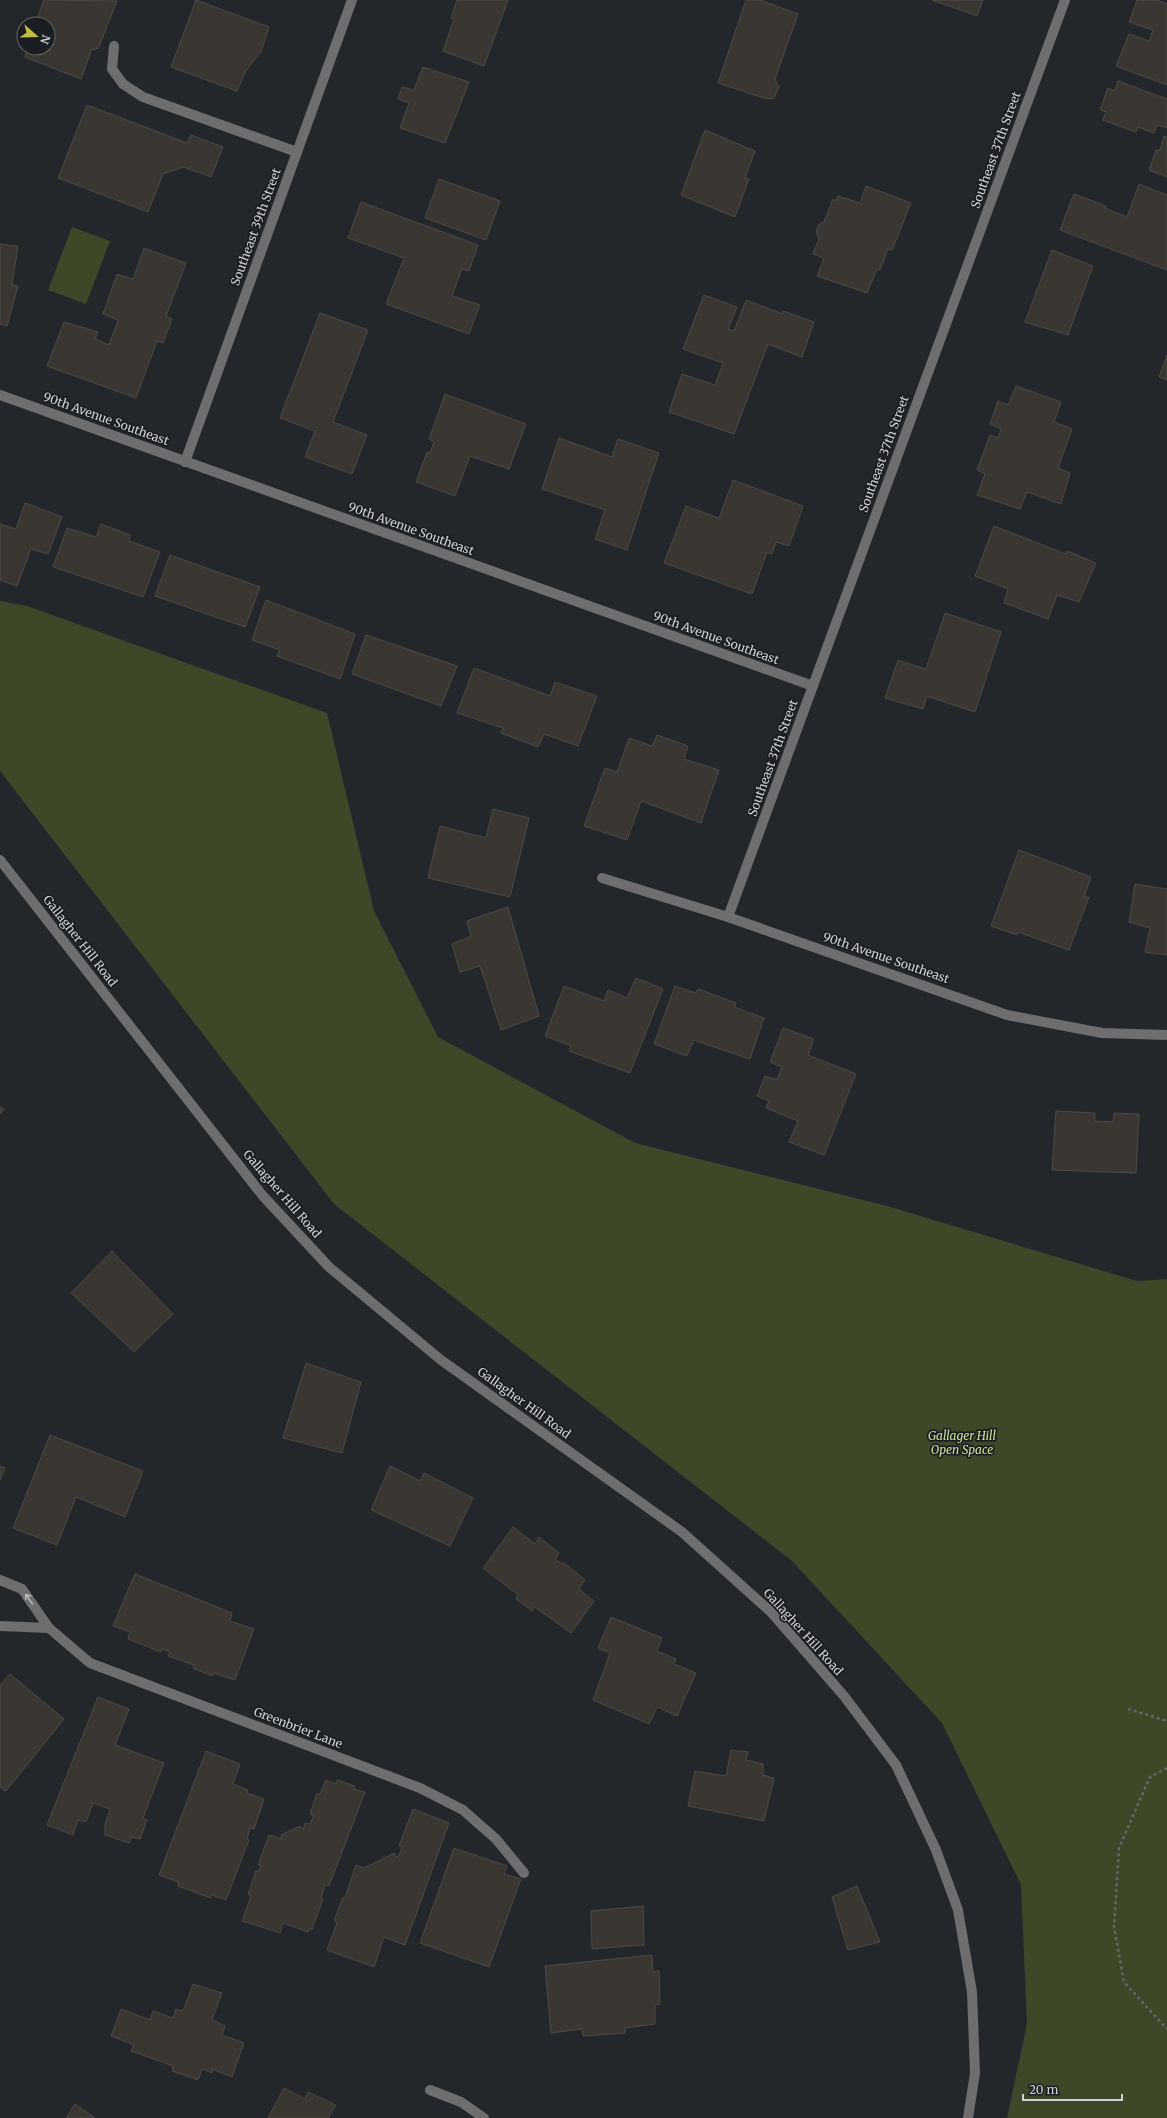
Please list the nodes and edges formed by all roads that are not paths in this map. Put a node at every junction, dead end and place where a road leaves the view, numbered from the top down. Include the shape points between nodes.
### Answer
1 (352, 0) edge
2 (1065, 0) edge
3 (114, 46) dead end
4 (297, 152) junction
5 (0, 395) edge
6 (185, 462) junction
7 (813, 686) junction
8 (0, 860) edge
9 (602, 878) dead end
10 (728, 917) junction
11 (1167, 1035) edge
12 (0, 1580) edge
13 (0, 1626) edge
14 (49, 1628) junction
15 (524, 1873) dead end
16 (430, 2090) dead end
17 (484, 2118) edge
18 (968, 2118) edge

1 - 4 street, Southeast 39th Street
2 - 7 street, Southeast 37th Street
3 - 4 street via 112,69 123,84 143,97
4 - 6 street, Southeast 39th Street
5 - 6 street, 90th Avenue Southeast
6 - 7 street, 90th Avenue Southeast
7 - 10 street, Southeast 37th Street
8 - 18 street, Gallagher Hill Road via 264,1196 329,1267 441,1360 682,1532 771,1612 844,1696 896,1765 936,1850 958,1910 972,1992 975,2073
9 - 10 street, 90th Avenue Southeast
10 - 11 street, 90th Avenue Southeast via 1007,1015 1102,1033
14 -> 12 street, Greenbrier Lane via 22,1589
13 - 14 street
14 - 15 street, Greenbrier Lane via 90,1662 426,1791 463,1810 496,1839
16 - 17 street via 461,2102

